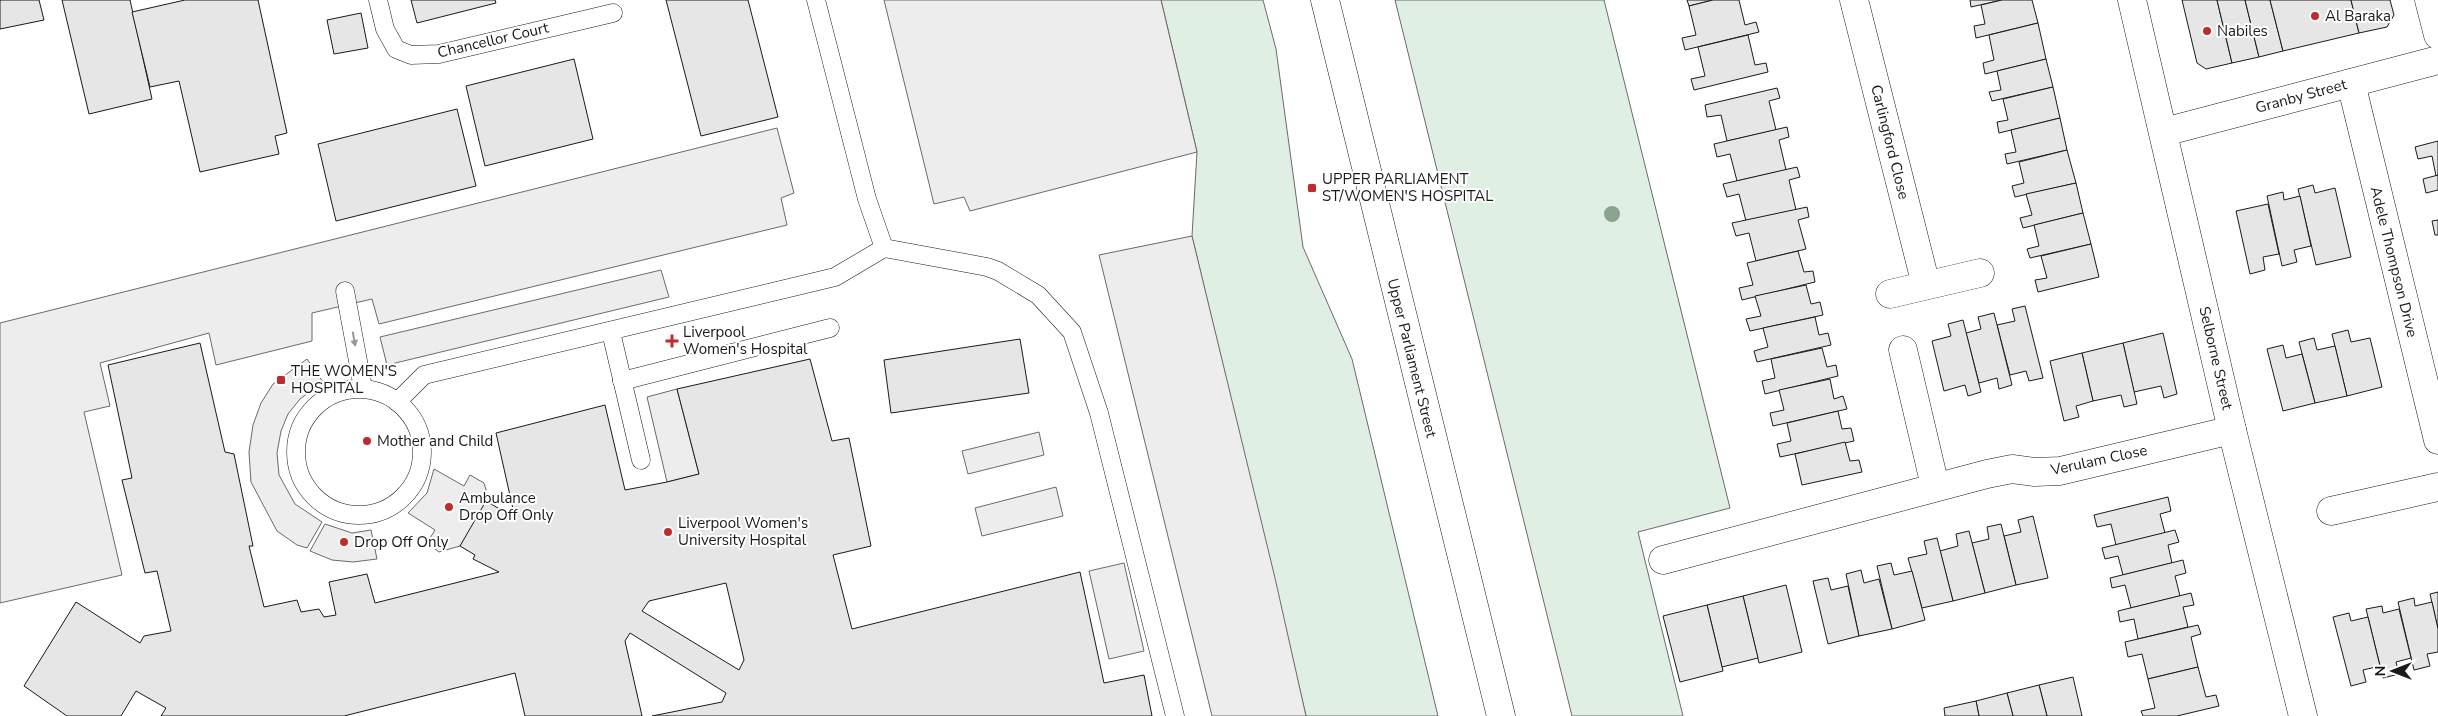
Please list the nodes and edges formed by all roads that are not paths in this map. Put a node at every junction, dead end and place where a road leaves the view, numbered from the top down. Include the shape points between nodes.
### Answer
1 (378, 0) edge
2 (816, 0) edge
3 (1325, 0) edge
4 (1854, 0) edge
5 (2132, 0) edge
6 (2430, 0) edge
7 (613, 13) dead end
8 (2438, 35) edge
9 (2438, 60) edge
10 (2351, 83) junction
11 (2164, 132) junction
12 (884, 248) junction
13 (1980, 273) dead end
14 (1926, 285) junction
15 (346, 291) dead end
16 (1890, 294) dead end
17 (830, 328) dead end
18 (611, 332) junction
19 (1903, 350) dead end
20 (622, 381) junction
21 (363, 388) junction
22 (397, 402) junction
23 (2232, 430) junction
24 (2438, 440) edge
25 (641, 460) dead end
26 (1935, 486) junction
27 (2438, 487) edge
28 (2331, 511) dead end
29 (1663, 560) dead end
30 (1175, 716) edge
31 (1501, 716) edge
32 (2303, 716) edge

1 - 7 lane, Chancellor Court via 385,29 396,49 411,55 438,54
2 - 12 lane via 867,199
3 - 31 main road, Upper Parliament Street
4 - 14 main road, Carlingford Close
5 - 11 main road, Selborne Street
6 - 8 main road
9 - 10 main road, Granby Street
10 - 11 main road, Granby Street
10 - 24 main road, Adele Thompson Drive
11 - 23 main road, Selborne Street
12 - 18 lane via 835,277
12 - 30 lane via 998,271 1038,295 1072,332 1099,413
13 - 14 main road
14 - 16 main road
15 -> 21 lane
17 - 20 lane
18 - 20 lane
18 - 22 lane via 424,375
19 - 26 main road
20 - 25 lane
21 - 22 lane
21 - 22 lane via 344,391 324,400 308,414 299,433 295,454 299,475 310,493 326,507 346,515 367,515 387,509 404,496 416,479 421,458 420,437 411,418
23 - 26 main road, Verulam Close via 2060,471 2012,469
23 - 32 main road, Selborne Street
26 - 29 main road, Verulam Close
27 - 28 main road

